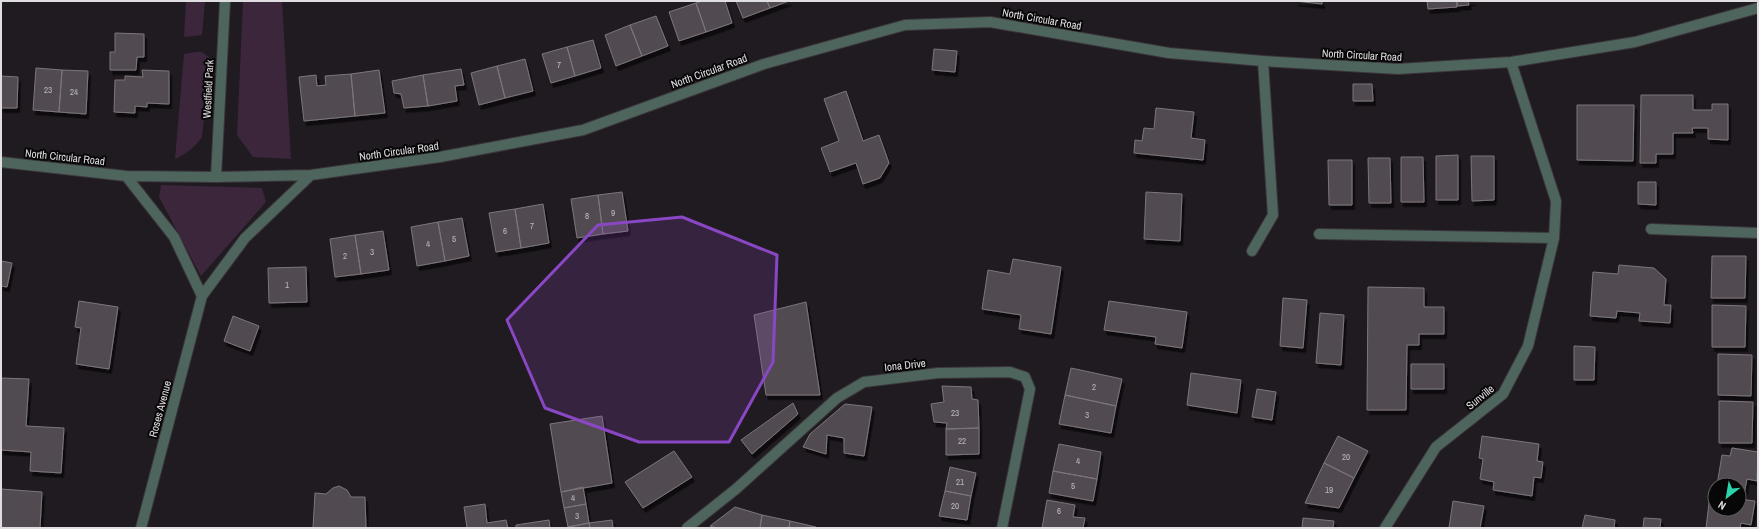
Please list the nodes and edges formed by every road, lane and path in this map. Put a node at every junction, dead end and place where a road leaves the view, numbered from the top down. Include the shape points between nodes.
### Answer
1 (225, 1) edge
2 (1758, 8) edge
3 (1263, 61) junction
4 (1511, 62) junction
5 (1, 162) edge
6 (311, 175) junction
7 (126, 176) junction
8 (216, 177) junction
9 (1651, 229) dead end
10 (1758, 233) edge
11 (1318, 234) dead end
12 (1554, 238) junction
13 (1252, 251) dead end
14 (202, 296) junction
15 (142, 528) edge
16 (687, 528) edge
17 (1002, 528) edge
18 (1385, 528) edge

1 - 8 street, Westfield Park
2 - 4 street, North Circular Road via 1635,42
3 - 4 street, North Circular Road via 1398,69
3 - 6 street, North Circular Road via 1168,53 990,22 905,26 764,64 583,130 440,157
3 - 13 street via 1273,215
4 - 12 street, Sunville via 1556,201
5 - 7 street, North Circular Road
6 - 8 street, North Circular Road
6 - 14 street via 245,238
7 - 8 street, North Circular Road
7 - 14 street via 174,237
9 - 10 street
11 - 12 street
12 - 18 street, Sunville via 1528,346 1503,394 1436,447
14 - 15 street, Roses Avenue
16 - 17 street, Iona Drive via 736,489 837,398 864,382 938,374 1010,372 1024,377 1030,389

